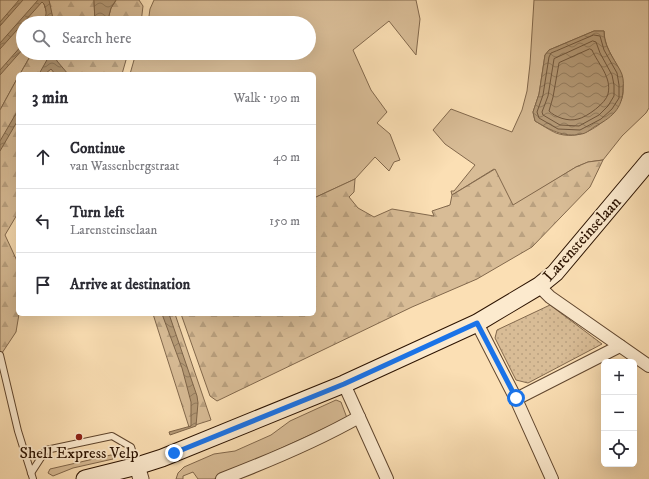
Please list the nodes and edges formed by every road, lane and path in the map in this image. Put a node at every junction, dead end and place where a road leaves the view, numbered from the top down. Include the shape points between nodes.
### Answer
1 (648, 164) edge
2 (539, 286) junction
3 (477, 323) junction
4 (620, 346) junction
5 (0, 355) edge
6 (649, 366) edge
7 (344, 384) junction
8 (516, 398) junction
9 (359, 417) junction
10 (139, 473) edge
11 (32, 476) edge
12 (85, 479) edge
13 (222, 479) edge
14 (387, 479) edge
15 (552, 479) edge

1 - 2 main road, Larensteinselaan via 555,273
2 - 3 main road, Larensteinselaan
2 - 4 street via 550,297
3 - 7 main road, Larensteinselaan
3 - 8 street
4 - 6 street
4 - 8 street
5 - 11 lane
7 - 9 street
7 - 10 main road, Larensteinselaan via 225,433
8 - 15 street
9 - 13 street via 333,432
9 - 14 street
10 - 11 lane via 131,447 112,436 46,450
10 - 12 main road, Larensteinselaan

